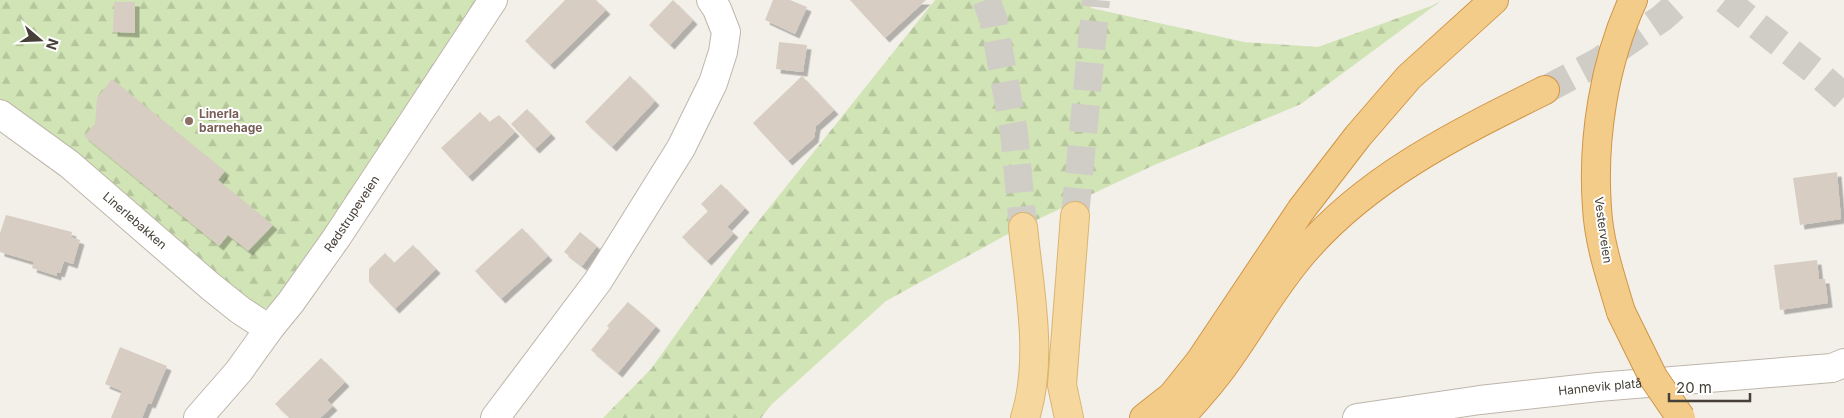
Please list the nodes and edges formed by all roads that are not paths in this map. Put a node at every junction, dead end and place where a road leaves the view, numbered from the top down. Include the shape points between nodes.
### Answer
1 (493, 0) edge
2 (711, 0) edge
3 (1494, 0) edge
4 (1633, 0) edge
5 (1545, 90) tunnel mouth
6 (0, 114) edge
7 (1074, 216) tunnel mouth
8 (1024, 227) tunnel mouth
9 (269, 329) junction
10 (1844, 363) edge
11 (198, 418) edge
12 (496, 418) edge
13 (1025, 418) edge
14 (1069, 418) edge
15 (1144, 418) edge
16 (1180, 418) edge
17 (1357, 418) edge
18 (1681, 418) edge

1 - 9 street, Rødstrupeveien via 337,237
2 - 12 street via 726,32 723,52 713,83 681,148 598,281
3 - 15 highway via 1409,77 1358,136 1301,210 1200,361 1172,396
4 - 18 highway, Vesterveien, bridge via 1611,62 1602,110 1597,209 1603,246 1621,312 1653,378
5 - 16 highway via 1428,151 1378,184 1334,220 1301,254 1219,374
6 - 9 street, Linerlebakken via 68,164 210,286
7 - 14 main road via 1062,385
8 - 13 main road via 1034,338 1034,377
9 - 11 street, Rødstrupeveien via 239,371
10 - 17 street, Hannevik platå via 1832,368 1480,400

